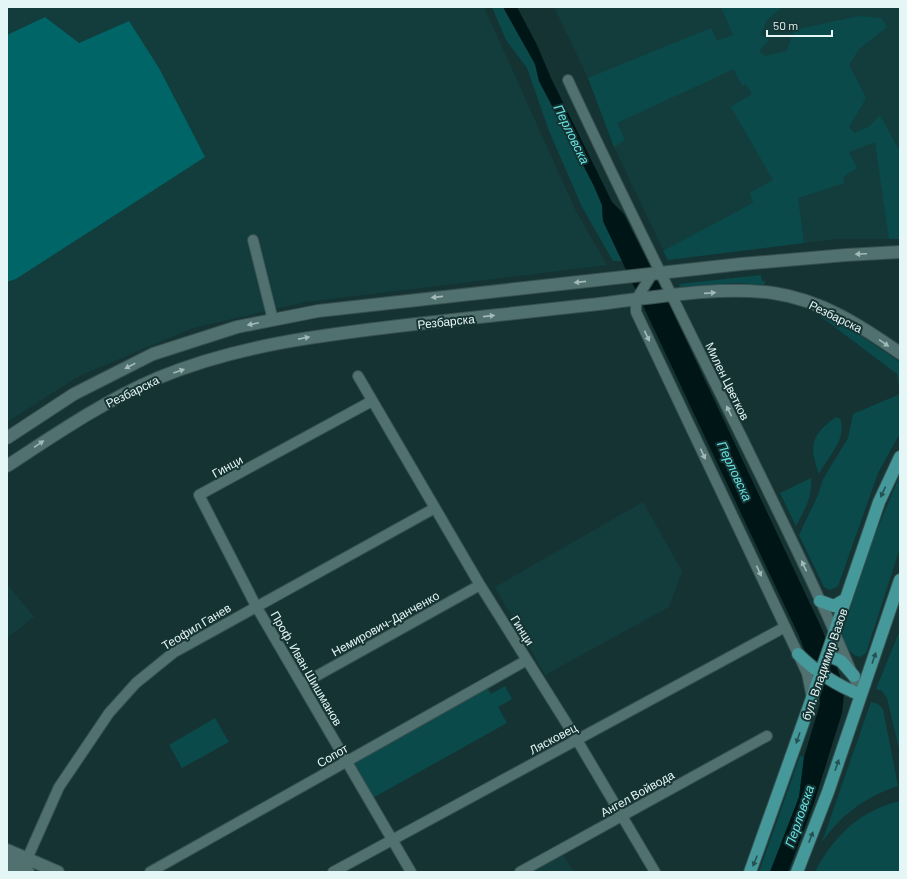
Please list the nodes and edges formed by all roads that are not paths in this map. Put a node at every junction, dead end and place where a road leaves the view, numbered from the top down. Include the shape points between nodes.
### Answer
1 (568, 80) dead end
2 (253, 240) dead end
3 (900, 252) edge
4 (657, 274) junction
5 (672, 295) junction
6 (636, 300) junction
7 (273, 320) junction
8 (900, 354) edge
9 (358, 376) dead end
10 (372, 401) junction
11 (7, 438) edge
12 (900, 457) edge
13 (7, 466) edge
14 (199, 495) joint
15 (435, 508) junction
16 (900, 580) edge
17 (480, 585) junction
18 (846, 599) junction
19 (820, 602) junction
20 (256, 606) junction
21 (785, 627) junction
22 (834, 633) junction
23 (798, 654) junction
24 (827, 654) junction
25 (527, 660) junction
26 (820, 675) junction
27 (854, 676) junction
28 (302, 684) junction
29 (861, 695) junction
30 (812, 698) junction
31 (767, 736) dead end
32 (577, 740) junction
33 (347, 761) junction
34 (621, 816) junction
35 (392, 840) junction
36 (7, 850) edge
37 (27, 859) junction
38 (7, 863) edge
39 (28, 872) edge
40 (58, 872) edge
41 (150, 872) edge
42 (333, 872) edge
43 (411, 872) edge
44 (520, 872) edge
45 (655, 872) edge
46 (750, 872) edge
47 (797, 872) edge

1 - 4 street, Милен Цветков
2 - 7 street
3 -> 4 street, Резбарска
4 - 5 street, Милен Цветков
4 - 6 street
4 -> 7 street, Резбарска via 318,310
5 - 6 street, Резбарска
5 -> 8 street, Резбарска via 742,290 775,293 807,301 837,313
19 -> 5 street, Милен Цветков
13 -> 6 street, Резбарска via 89,412 158,378 238,351 317,335
6 -> 21 street via 636,312
7 -> 11 street, Резбарска via 237,327 153,354 74,394
9 - 10 street, Гинци
10 - 14 street, Гинци
10 - 15 street, Гинци
12 -> 18 main road, бул. Владимир Вазов via 879,502
14 - 20 street, Проф. Иван Шишманов
15 - 17 street, Гинци
15 - 20 street, Теофил Ганев
29 -> 16 main road
17 - 25 street, Гинци
17 - 28 street, Немирович-Данченко
18 - 19 main road via 834,606
18 - 22 main road, бул. Владимир Вазов
19 - 22 street, Милен Цветков
20 - 28 street, Проф. Иван Шишманов
20 - 37 street, Теофил Ганев via 173,653 136,683 109,714 58,787
21 - 23 street
21 - 32 street, Лясковец
22 - 24 main road, бул. Владимир Вазов
22 - 27 street, Милен Цветков
23 - 26 main road
23 - 30 street via 807,673
24 - 26 main road, бул. Владимир Вазов
24 - 27 main road via 841,661
25 - 32 street, Гинци
25 - 33 street, Сопот
26 - 29 main road
26 - 30 main road, бул. Владимир Вазов
27 - 29 street, Милен Цветков
28 - 33 street, Проф. Иван Шишманов
47 -> 29 main road
30 -> 46 main road, бул. Владимир Вазов
31 - 34 street, Ангел Войвода
32 - 34 street, Гинци
32 - 35 street, Лясковец
33 - 35 street, Проф. Иван Шишманов
33 - 41 street, Сопот
34 - 44 street, Ангел Войвода
34 - 45 street, Гинци
35 - 42 street, Лясковец
35 - 43 street, Проф. Иван Шишманов
36 - 37 street
37 - 40 street
38 - 39 street

